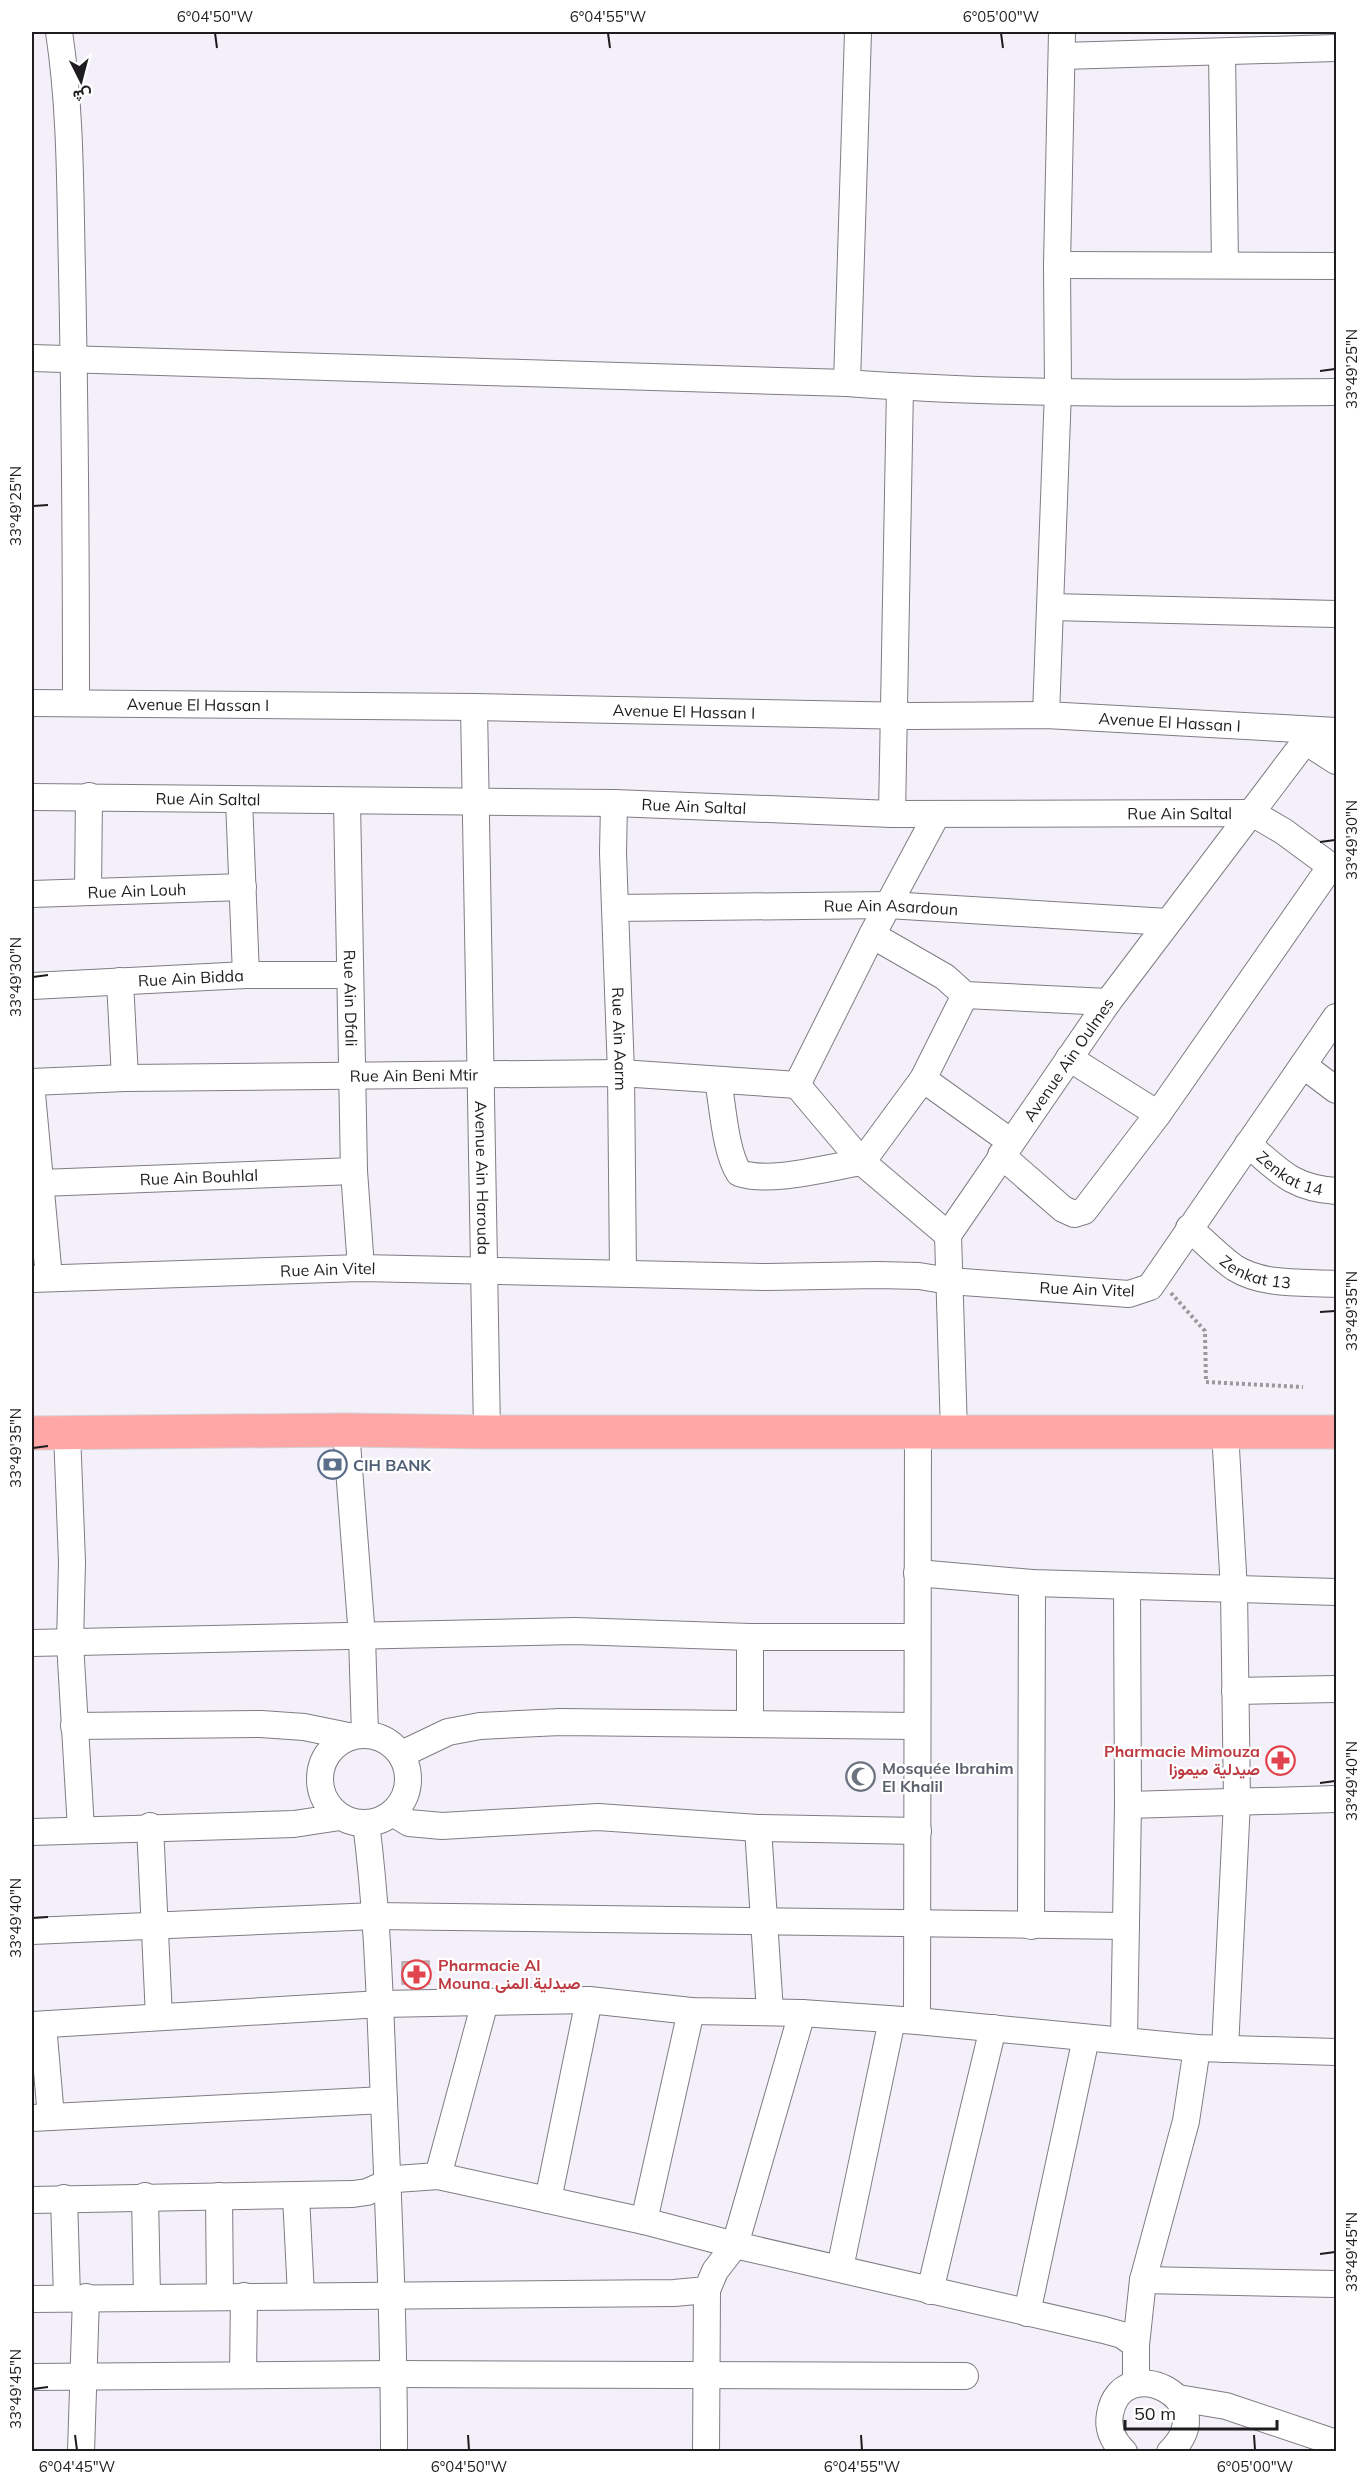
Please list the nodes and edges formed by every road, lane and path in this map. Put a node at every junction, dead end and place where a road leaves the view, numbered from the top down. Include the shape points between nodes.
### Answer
1 (59, 32) edge
2 (858, 32) edge
3 (1062, 44) edge
4 (1336, 48) edge
5 (1222, 52) junction
6 (1225, 264) junction
7 (1057, 265) junction
8 (1336, 266) edge
9 (32, 358) edge
10 (74, 359) junction
11 (847, 383) junction
12 (900, 387) junction
13 (1058, 391) junction
14 (1336, 392) edge
15 (1051, 607) junction
16 (1336, 614) edge
17 (32, 703) edge
18 (76, 703) junction
19 (474, 707) junction
20 (1046, 715) junction
21 (892, 716) junction
22 (1318, 734) edge
23 (1336, 761) edge
24 (89, 796) junction
25 (32, 797) edge
26 (238, 801) junction
27 (347, 802) junction
28 (478, 803) junction
29 (614, 803) junction
30 (1252, 813) junction
31 (892, 814) junction
32 (937, 814) junction
33 (1334, 868) edge
34 (243, 887) junction
35 (88, 891) junction
36 (32, 894) edge
37 (888, 905) junction
38 (615, 908) junction
39 (1168, 922) junction
40 (872, 935) junction
41 (246, 975) junction
42 (350, 975) junction
43 (120, 981) junction
44 (32, 986) edge
45 (965, 994) junction
46 (1108, 1002) junction
47 (1336, 1017) edge
48 (1069, 1058) junction
49 (1303, 1065) junction
50 (621, 1073) junction
51 (482, 1074) junction
52 (352, 1075) junction
53 (125, 1078) junction
54 (923, 1079) junction
55 (718, 1080) junction
56 (32, 1082) edge
57 (797, 1085) junction
58 (1336, 1090) edge
59 (32, 1094) edge
60 (1158, 1114) junction
61 (1248, 1144) junction
62 (1006, 1149) junction
63 (862, 1162) junction
64 (354, 1171) junction
65 (41, 1183) junction
66 (1336, 1191) edge
67 (1189, 1228) junction
68 (948, 1235) junction
69 (361, 1268) junction
70 (485, 1272) junction
71 (623, 1273) junction
72 (1156, 1277) junction
73 (40, 1278) edge
74 (949, 1281) junction
75 (1336, 1284) edge
76 (1303, 1387) dead end
77 (346, 1430) junction
78 (918, 1431) junction
79 (1226, 1431) junction
80 (67, 1432) junction
81 (487, 1432) junction
82 (954, 1432) junction
83 (1336, 1432) edge
84 (32, 1433) edge
85 (917, 1573) junction
86 (1032, 1583) junction
87 (1127, 1587) junction
88 (1234, 1590) junction
89 (1336, 1592) edge
90 (362, 1637) junction
91 (750, 1637) junction
92 (917, 1637) junction
93 (32, 1643) edge
94 (70, 1643) junction
95 (1336, 1689) edge
96 (1235, 1691) junction
97 (750, 1723) junction
98 (74, 1726) junction
99 (916, 1726) junction
100 (357, 1735) junction
101 (402, 1754) junction
102 (1336, 1799) edge
103 (1237, 1801) junction
104 (1128, 1805) junction
105 (393, 1813) junction
106 (340, 1817) junction
107 (366, 1823) junction
108 (150, 1827) junction
109 (758, 1828) junction
110 (81, 1829) junction
111 (918, 1831) junction
112 (32, 1832) edge
113 (375, 1916) junction
114 (763, 1921) junction
115 (153, 1925) junction
116 (917, 1925) junction
117 (1031, 1926) junction
118 (1126, 1926) junction
119 (32, 1931) edge
120 (589, 2000) junction
121 (485, 2002) junction
122 (381, 2004) junction
123 (691, 2011) junction
124 (770, 2012) junction
125 (802, 2013) junction
126 (159, 2017) junction
127 (892, 2020) junction
128 (917, 2021) junction
129 (37, 2025) edge
130 (993, 2028) junction
131 (1086, 2038) junction
132 (1124, 2040) junction
133 (1197, 2048) junction
134 (1225, 2049) junction
135 (1336, 2052) edge
136 (384, 2100) junction
137 (41, 2118) edge
138 (438, 2176) junction
139 (388, 2183) junction
140 (145, 2196) junction
141 (219, 2196) junction
142 (296, 2196) junction
143 (64, 2198) junction
144 (32, 2200) edge
145 (548, 2200) junction
146 (644, 2221) junction
147 (735, 2245) junction
148 (840, 2268) junction
149 (1143, 2280) junction
150 (1336, 2284) edge
151 (707, 2290) junction
152 (930, 2291) junction
153 (301, 2295) junction
154 (232, 2296) junction
155 (392, 2296) junction
156 (76, 2297) junction
157 (147, 2297) junction
158 (32, 2299) edge
159 (1027, 2313) junction
160 (1136, 2345) junction
161 (394, 2374) junction
162 (243, 2375) junction
163 (706, 2375) junction
164 (84, 2376) junction
165 (965, 2376) dead end
166 (32, 2377) edge
167 (1136, 2384) junction
168 (1178, 2398) junction
169 (1336, 2443) edge
170 (1116, 2449) edge
171 (81, 2451) edge
172 (394, 2451) edge
173 (706, 2451) edge
174 (1170, 2451) edge

1 - 10 street via 69,114
2 - 11 street
3 - 5 street
3 - 7 street
4 - 5 street
5 - 6 street
6 - 7 street
6 - 8 street
7 - 13 street
9 - 10 street
10 - 11 street
10 - 18 street
11 - 12 street
12 - 13 street
12 - 21 street
13 - 14 street
13 - 15 street
15 - 16 street
15 - 20 street
17 - 18 street, Avenue El Hassan I
18 - 19 street, Avenue El Hassan I
19 - 21 street, Avenue El Hassan I
19 - 28 street, Avenue Ain Harouda
20 - 21 street, Avenue El Hassan I
20 - 22 street, Avenue El Hassan I
21 - 31 street
22 - 23 street
22 - 30 street, Avenue Ain Oulmes
24 - 25 street, Rue Ain Saltal
24 - 26 street, Rue Ain Saltal
24 - 35 street
26 - 27 street, Rue Ain Saltal
26 - 34 street
27 - 28 street, Rue Ain Saltal
27 - 42 street, Rue Ain Dfali
28 - 29 street, Rue Ain Saltal
28 - 51 street, Avenue Ain Harouda
29 - 31 street, Rue Ain Saltal
29 - 38 street, Rue Ain Aarm
30 - 32 street, Rue Ain Saltal
30 - 33 street, Rue Ain Saltal
30 - 39 street, Avenue Ain Oulmes
31 - 32 street, Rue Ain Saltal
32 - 37 street
33 - 60 street
34 - 35 street, Rue Ain Louh
34 - 41 street
35 - 36 street, Rue Ain Louh
37 - 38 street, Rue Ain Asardoun
37 - 39 street, Rue Ain Asardoun
37 - 40 street
38 - 50 street, Rue Ain Aarm
39 - 46 street, Avenue Ain Oulmes
40 - 45 street via 945,977
40 - 57 street
41 - 42 street, Rue Ain Bidda
41 - 43 street, Rue Ain Bidda
42 - 52 street, Rue Ain Dfali
43 - 44 street, Rue Ain Bidda
43 - 53 street
45 - 46 street
45 - 54 street
46 - 48 street, Avenue Ain Oulmes
47 - 49 street, Rue Ain Vitel
48 - 60 street
48 - 62 street, Avenue Ain Oulmes
49 - 58 street
49 - 61 street, Rue Ain Vitel
50 - 51 street, Rue Ain Beni Mtir
50 - 55 street, Rue Ain Beni Mtir
50 - 71 street, Rue Ain Aarm
51 - 52 street, Rue Ain Beni Mtir
51 - 70 street, Avenue Ain Harouda
52 - 53 street, Rue Ain Beni Mtir
52 - 64 street, Rue Ain Dfali
53 - 56 street, Rue Ain Beni Mtir
54 - 62 street
54 - 63 street
55 - 57 street, Rue Ain Beni Mtir
55 - 63 street via 739,1173 777,1176
57 - 63 street
59 - 65 street
60 - 62 street via 1090,1206 1079,1213 1063,1209
61 - 66 street, Zenkat 14 via 1301,1185
61 - 67 street, Rue Ain Vitel
62 - 68 street, Avenue Ain Oulmes
63 - 68 street
64 - 65 street, Rue Ain Bouhlal
64 - 69 street, Rue Ain Dfali
65 - 73 street
67 - 72 street, Rue Ain Vitel
67 - 75 street, Zenkat 13 via 1235,1268 1257,1277
68 - 74 street
69 - 70 street, Rue Ain Vitel
69 - 73 street, Rue Ain Vitel
70 - 71 street, Rue Ain Vitel
70 - 81 street, Avenue Ain Harouda
71 - 74 street, Rue Ain Vitel via 898,1275
72 - 74 street, Rue Ain Vitel via 1150,1287 1129,1294
72 - 76 path via 1205,1330 1206,1382
74 - 82 street
77 - 80 main road
77 - 81 main road
77 - 90 street
78 - 81 main road
78 - 82 main road
78 - 85 street
79 - 82 main road
79 - 83 main road
79 - 88 street
80 - 84 main road
80 - 94 street via 72,1562
85 - 86 street
85 - 92 street
86 - 87 street
86 - 117 street
87 - 88 street
87 - 104 street
88 - 89 street
88 - 96 street
90 - 91 street via 575,1631
90 - 94 street
90 - 100 street
91 - 92 street
91 - 97 street
92 - 99 street
93 - 94 street
94 - 98 street
95 - 96 street
96 - 103 street
97 - 99 street
97 - 101 street via 560,1722 480,1726 448,1732
98 - 100 street via 261,1724
98 - 110 street
99 - 111 street
100 - 101 street via 387,1740
100 - 106 street via 331,1747 321,1764 319,1784 326,1803
101 - 105 street via 409,1772 407,1792
102 - 103 street
103 - 104 street
103 - 134 street
104 - 118 street
105 - 107 street
105 - 109 street via 409,1823 432,1826 598,1817
106 - 107 street
106 - 108 street via 294,1824
107 - 113 street
108 - 110 street
108 - 115 street
109 - 111 street
109 - 114 street
110 - 112 street
111 - 116 street
113 - 114 street
113 - 115 street
113 - 122 street
114 - 116 street
114 - 124 street
115 - 119 street
115 - 126 street
116 - 117 street
116 - 128 street
117 - 118 street
118 - 132 street
120 - 121 street
120 - 123 street
120 - 145 street
121 - 122 street
121 - 138 street
122 - 126 street
122 - 136 street
123 - 124 street
123 - 146 street
124 - 125 street
125 - 127 street
125 - 147 street
126 - 129 street
127 - 128 street
127 - 148 street
128 - 130 street
129 - 137 street
130 - 131 street
130 - 152 street
131 - 132 street
131 - 159 street
132 - 133 street
133 - 134 street
133 - 149 street via 1186,2121
134 - 135 street
136 - 137 street
136 - 139 street
138 - 139 street via 408,2177
138 - 145 street
139 - 142 street via 367,2192
139 - 155 street
140 - 141 street
140 - 143 street
140 - 157 street
141 - 142 street
141 - 154 street
142 - 153 street
143 - 144 street
143 - 156 street
145 - 146 street
146 - 147 street
147 - 148 street
147 - 151 street
148 - 152 street
149 - 150 street
149 - 160 street
151 - 155 street
151 - 163 street
152 - 159 street
153 - 154 street
153 - 155 street
154 - 157 street
154 - 162 street
155 - 161 street
156 - 157 street
156 - 158 street
156 - 164 street
159 - 160 street via 1122,2335
160 - 167 street
161 - 162 street
161 - 163 street
161 - 172 street
162 - 164 street
163 - 165 street
163 - 173 street
164 - 166 street
164 - 171 street
167 - 168 street via 1159,2385
167 - 170 street via 1116,2398 1111,2409 1109,2421
168 - 169 street via 1226,2406
168 - 174 street via 1186,2420 1179,2443

